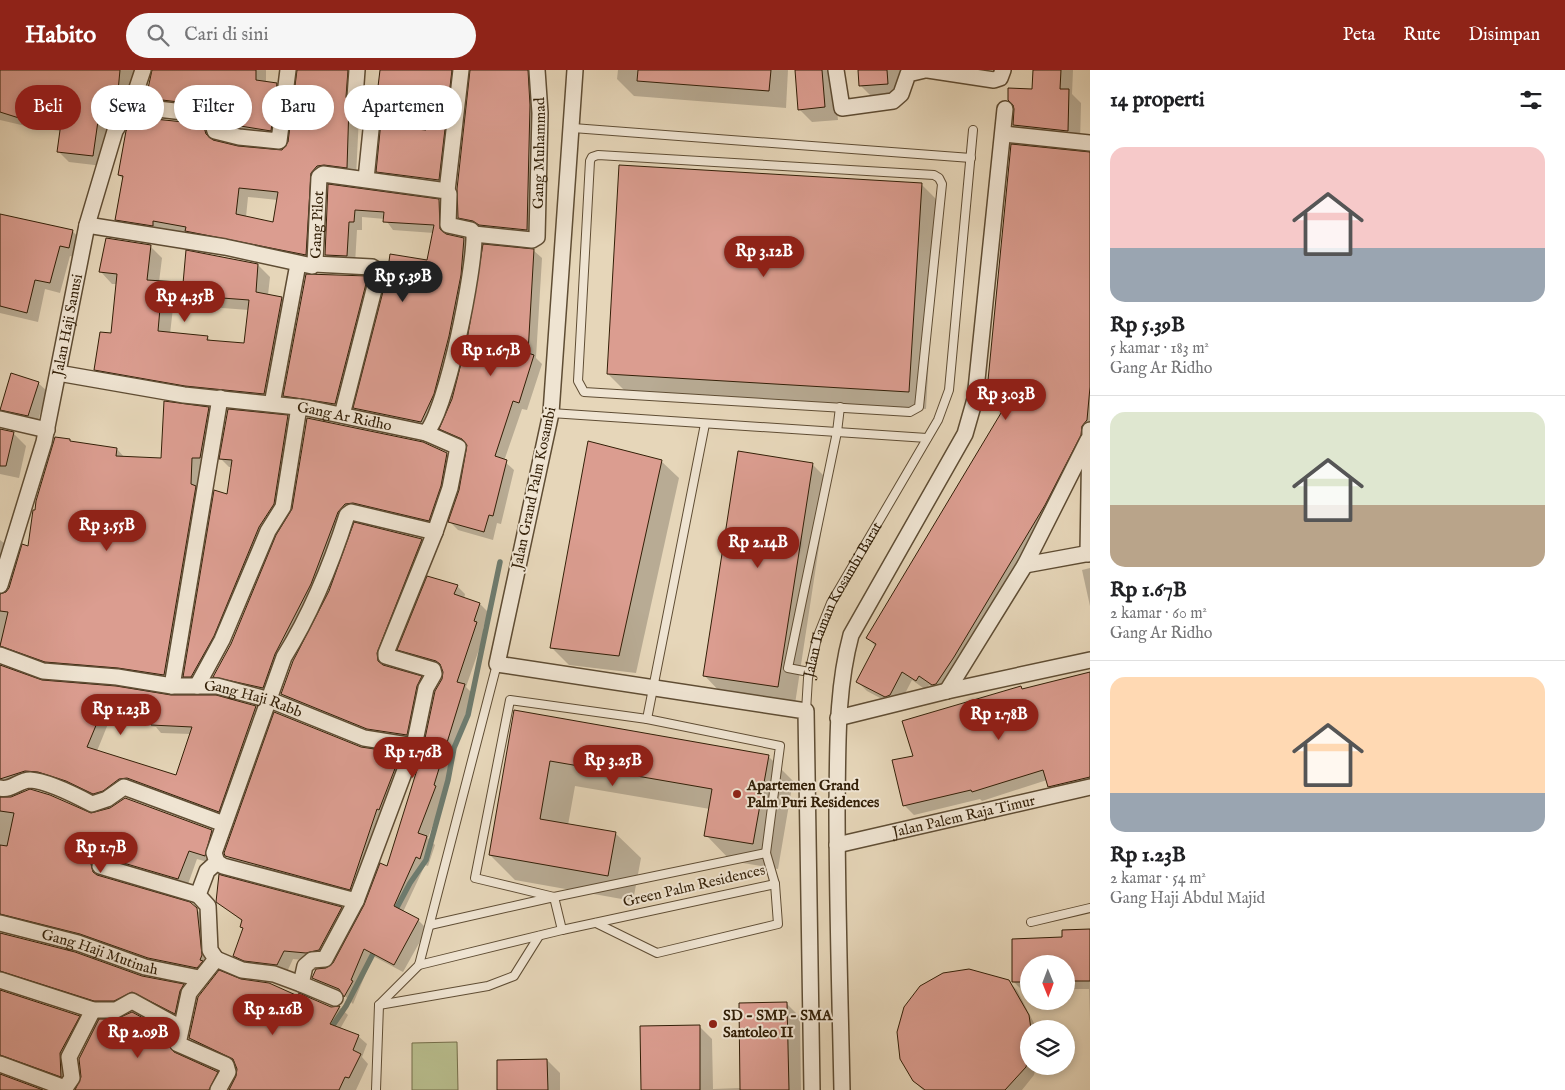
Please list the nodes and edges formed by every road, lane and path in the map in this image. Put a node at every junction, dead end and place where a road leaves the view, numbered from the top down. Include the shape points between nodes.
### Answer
1 (143, 70) edge
2 (288, 70) edge
3 (357, 70) edge
4 (461, 70) edge
5 (537, 70) edge
6 (575, 70) edge
7 (836, 70) edge
8 (926, 70) edge
9 (1003, 70) edge
10 (908, 72) edge
11 (138, 85) edge
12 (1005, 109) dead end
13 (164, 110) edge
14 (572, 128) junction
15 (116, 130) edge
16 (972, 130) dead end
17 (1010, 134) junction
18 (1090, 142) edge
19 (971, 158) junction
20 (366, 179) junction
21 (447, 191) junction
22 (87, 225) junction
23 (474, 234) junction
24 (298, 264) junction
25 (314, 264) junction
26 (58, 373) junction
27 (220, 398) junction
28 (272, 404) junction
29 (300, 407) junction
30 (840, 407) junction
31 (551, 413) junction
32 (342, 415) junction
33 (0, 419) edge
34 (705, 424) junction
35 (47, 430) junction
36 (837, 432) junction
37 (426, 433) junction
38 (1089, 435) edge
39 (927, 438) junction
40 (435, 532) junction
41 (1089, 554) edge
42 (1026, 565) junction
43 (0, 585) edge
44 (0, 655) edge
45 (1087, 660) edge
46 (497, 664) junction
47 (810, 672) junction
48 (172, 686) junction
49 (197, 686) junction
50 (652, 686) junction
51 (946, 690) junction
52 (270, 700) junction
53 (806, 711) junction
54 (838, 718) junction
55 (646, 720) junction
56 (414, 746) junction
57 (1090, 787) edge
58 (0, 788) edge
59 (224, 824) junction
60 (837, 845) junction
61 (766, 853) junction
62 (217, 862) junction
63 (100, 866) dead end
64 (775, 884) junction
65 (198, 896) junction
66 (554, 897) junction
67 (356, 901) junction
68 (1090, 908) edge
69 (1031, 922) dead end
70 (0, 923) edge
71 (596, 923) junction
72 (430, 925) junction
73 (562, 930) junction
74 (540, 936) junction
75 (216, 959) junction
76 (420, 964) junction
77 (199, 978) junction
78 (0, 980) edge
79 (301, 984) junction
80 (335, 998) dead end
81 (379, 1006) junction
82 (93, 1010) junction
83 (181, 1028) junction
84 (0, 1064) edge
85 (218, 1090) edge
86 (376, 1090) edge
87 (812, 1090) edge
88 (842, 1090) edge

1 - 11 street, Jalan Haji Sanusi
2 - 13 street via 279,141 215,131 210,115
3 - 20 street via 355,96 370,111 372,120
4 - 21 street
5 - 23 street, Gang Muhammad via 540,113 537,237 532,240
6 - 14 street, Jalan Grand Palm Kosambi
7 - 10 street via 842,108 893,101 901,94
8 - 9 street via 994,80 1000,78
8 - 10 street
12 - 17 street, Jalan Taman Kosambi Barat
14 - 19 lane
14 - 31 street, Jalan Grand Palm Kosambi
15 - 22 street, Jalan Haji Sanusi
16 - 19 lane, Jalan Taman Kosambi Barat
17 - 18 street
17 - 54 street, Jalan Taman Kosambi Barat via 975,399 966,434 851,636 843,666
19 - 39 lane, Jalan Taman Kosambi Barat via 949,390
20 - 21 street, Gang Pilot
20 - 25 street, Gang Pilot via 320,176
21 - 23 street via 448,225 471,230
22 - 24 street, Gang Pilot via 225,247
22 - 26 street, Jalan Haji Sanusi
23 - 37 street via 469,283 446,387
24 - 25 street, Gang Pilot
24 - 28 street
25 - 32 street via 372,267 377,270
26 - 27 street, Gang Ar Ridho
26 - 35 street, Jalan Haji Sanusi
27 - 28 street, Gang Ar Ridho
27 - 48 street
28 - 29 street, Gang Ar Ridho
29 - 32 street, Gang Ar Ridho
29 - 49 street via 283,507 268,531 222,640
30 - 30 lane via 584,392 580,387 592,157 934,175 939,178 942,184 919,407 910,412
30 - 36 lane
31 - 34 lane
31 - 46 street, Jalan Grand Palm Kosambi
32 - 37 street, Gang Ar Ridho
33 - 35 street
34 - 36 lane
34 - 50 lane
35 - 43 street, Jalan Haji Sanusi
36 - 39 lane
36 - 47 lane via 788,668
37 - 40 street, Gang Ar Ridho via 458,448 450,488
38 - 41 street
38 - 42 street
39 - 47 lane, Jalan Taman Kosambi Barat via 831,603 817,638
40 - 52 street via 351,512 347,514 329,570 284,657
40 - 56 street via 386,654 434,673 426,688
41 - 42 street
42 - 51 street
44 - 48 street, Gang Haji Rabb via 43,671 117,677
45 - 51 street
46 - 50 street
46 - 72 lane
47 - 53 lane, Jalan Taman Kosambi Barat
48 - 49 street, Gang Haji Rabb
49 - 52 street, Gang Haji Rabb via 217,686
50 - 53 street
50 - 55 lane
51 - 54 street
52 - 56 street, Gang Haji Rabb via 364,738
52 - 59 street
53 - 87 street, Jalan Taman Kosambi Barat
54 - 60 street, Jalan Taman Kosambi Barat
55 - 61 lane via 780,746
55 - 66 lane, Green Palm Residences via 510,700 475,878
56 - 67 street
57 - 60 street, Jalan Palem Raja Timur
58 - 59 street via 32,780 93,804 107,799 124,786
59 - 62 street via 214,853
60 - 88 street, Jalan Taman Kosambi Barat
61 - 64 lane, Green Palm Residences
61 - 66 lane, Green Palm Residences
62 - 65 street via 207,871
62 - 67 street
63 - 65 street
64 - 71 lane, Green Palm Residences
64 - 71 lane via 778,924 662,952 654,952
65 - 75 street via 208,906 210,950
66 - 72 lane, Green Palm Residences
66 - 73 lane
67 - 79 street via 325,959 312,960 305,966
68 - 69 lane
70 - 77 street, Gang Haji Mutinah via 78,943 145,967
71 - 73 lane, Green Palm Residences
72 - 76 lane
73 - 74 lane, Green Palm Residences
74 - 76 lane, Green Palm Residences
74 - 81 lane via 514,976 488,986
75 - 77 street
75 - 79 street via 242,970 274,974
76 - 81 lane
77 - 83 street via 189,993
78 - 82 street
79 - 80 street
81 - 86 lane
82 - 83 street via 116,1010 132,1001
82 - 84 street via 69,1057 72,1078 65,1088
83 - 85 street via 178,1044 226,1065 228,1072

